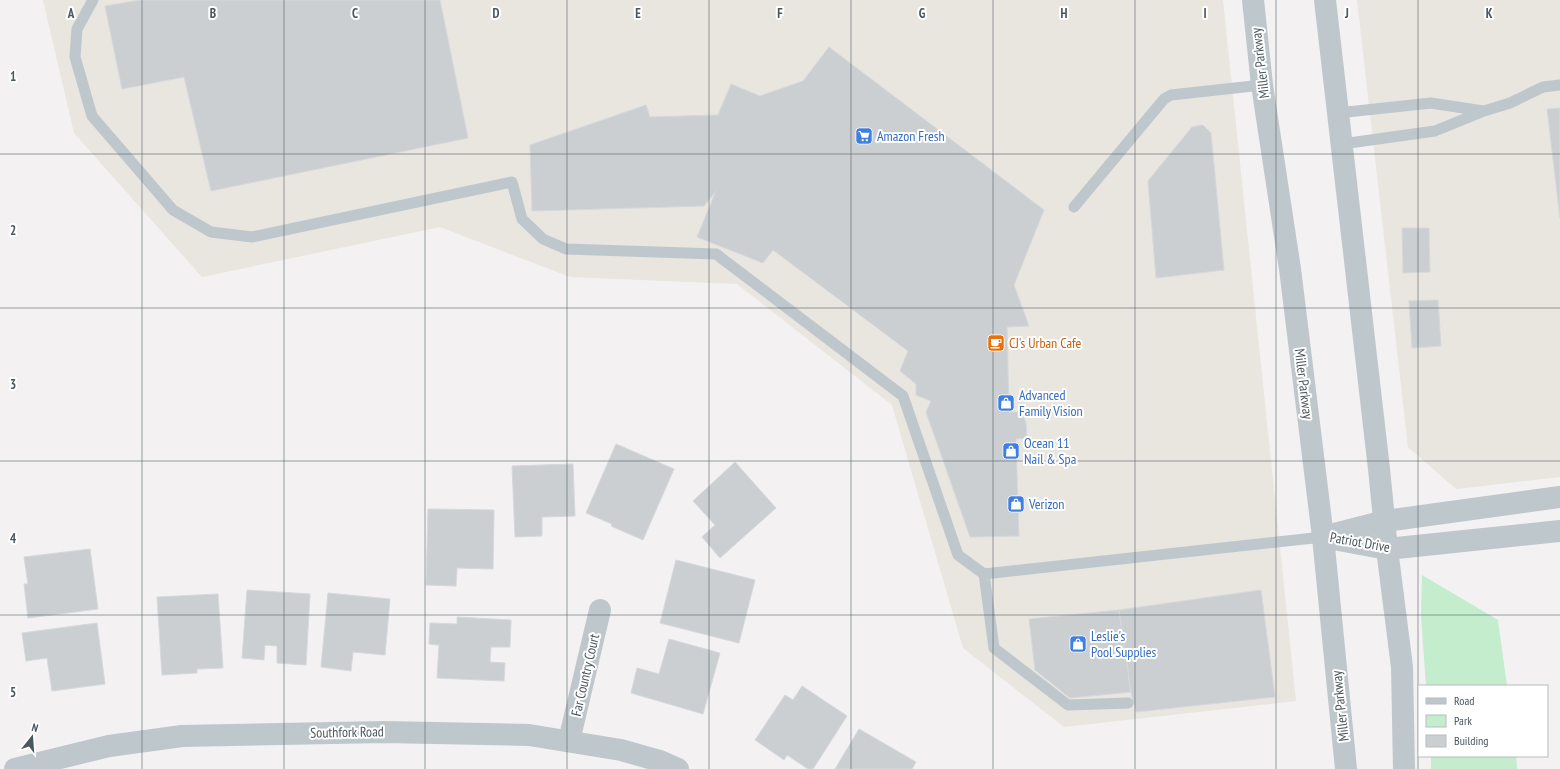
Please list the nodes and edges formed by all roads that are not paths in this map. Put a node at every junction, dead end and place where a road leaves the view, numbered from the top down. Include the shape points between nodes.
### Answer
1 (93, 0) edge
2 (1253, 0) edge
3 (1325, 0) edge
4 (1262, 85) junction
5 (1560, 85) edge
6 (1484, 111) junction
7 (1338, 114) junction
8 (1342, 144) junction
9 (1074, 207) dead end
10 (1560, 497) edge
11 (1385, 521) junction
12 (1560, 531) edge
13 (1323, 537) junction
14 (1387, 549) junction
15 (984, 574) junction
16 (600, 610) dead end
17 (1128, 703) dead end
18 (569, 740) junction
19 (15, 769) edge
20 (678, 769) edge
21 (1346, 769) edge
22 (1404, 769) edge

1 - 15 lane via 77,29 75,57 92,116 173,210 211,232 252,237 512,182 522,219 543,239 566,249 716,254 903,396 958,555
2 - 4 street, Miller Parkway
3 - 7 street
4 - 9 lane via 1171,95 1164,99
4 - 13 street, Miller Parkway via 1290,269
5 - 6 lane via 1543,87 1510,103
6 - 7 lane via 1431,103
6 - 8 lane via 1435,131
7 - 8 street
8 - 11 street
10 - 11 street, Patriot Drive
11 - 13 street, Patriot Drive
11 - 14 street
12 - 14 street, Patriot Drive
13 - 14 street, Patriot Drive
13 - 15 lane
13 - 21 street, Miller Parkway
14 - 22 street via 1402,667
15 - 17 lane via 994,648 1068,705
16 - 18 street, Far Country Court
18 - 19 street, Southfork Road via 529,735 384,732 182,736 109,746
18 - 20 street, Southfork Road via 621,750

